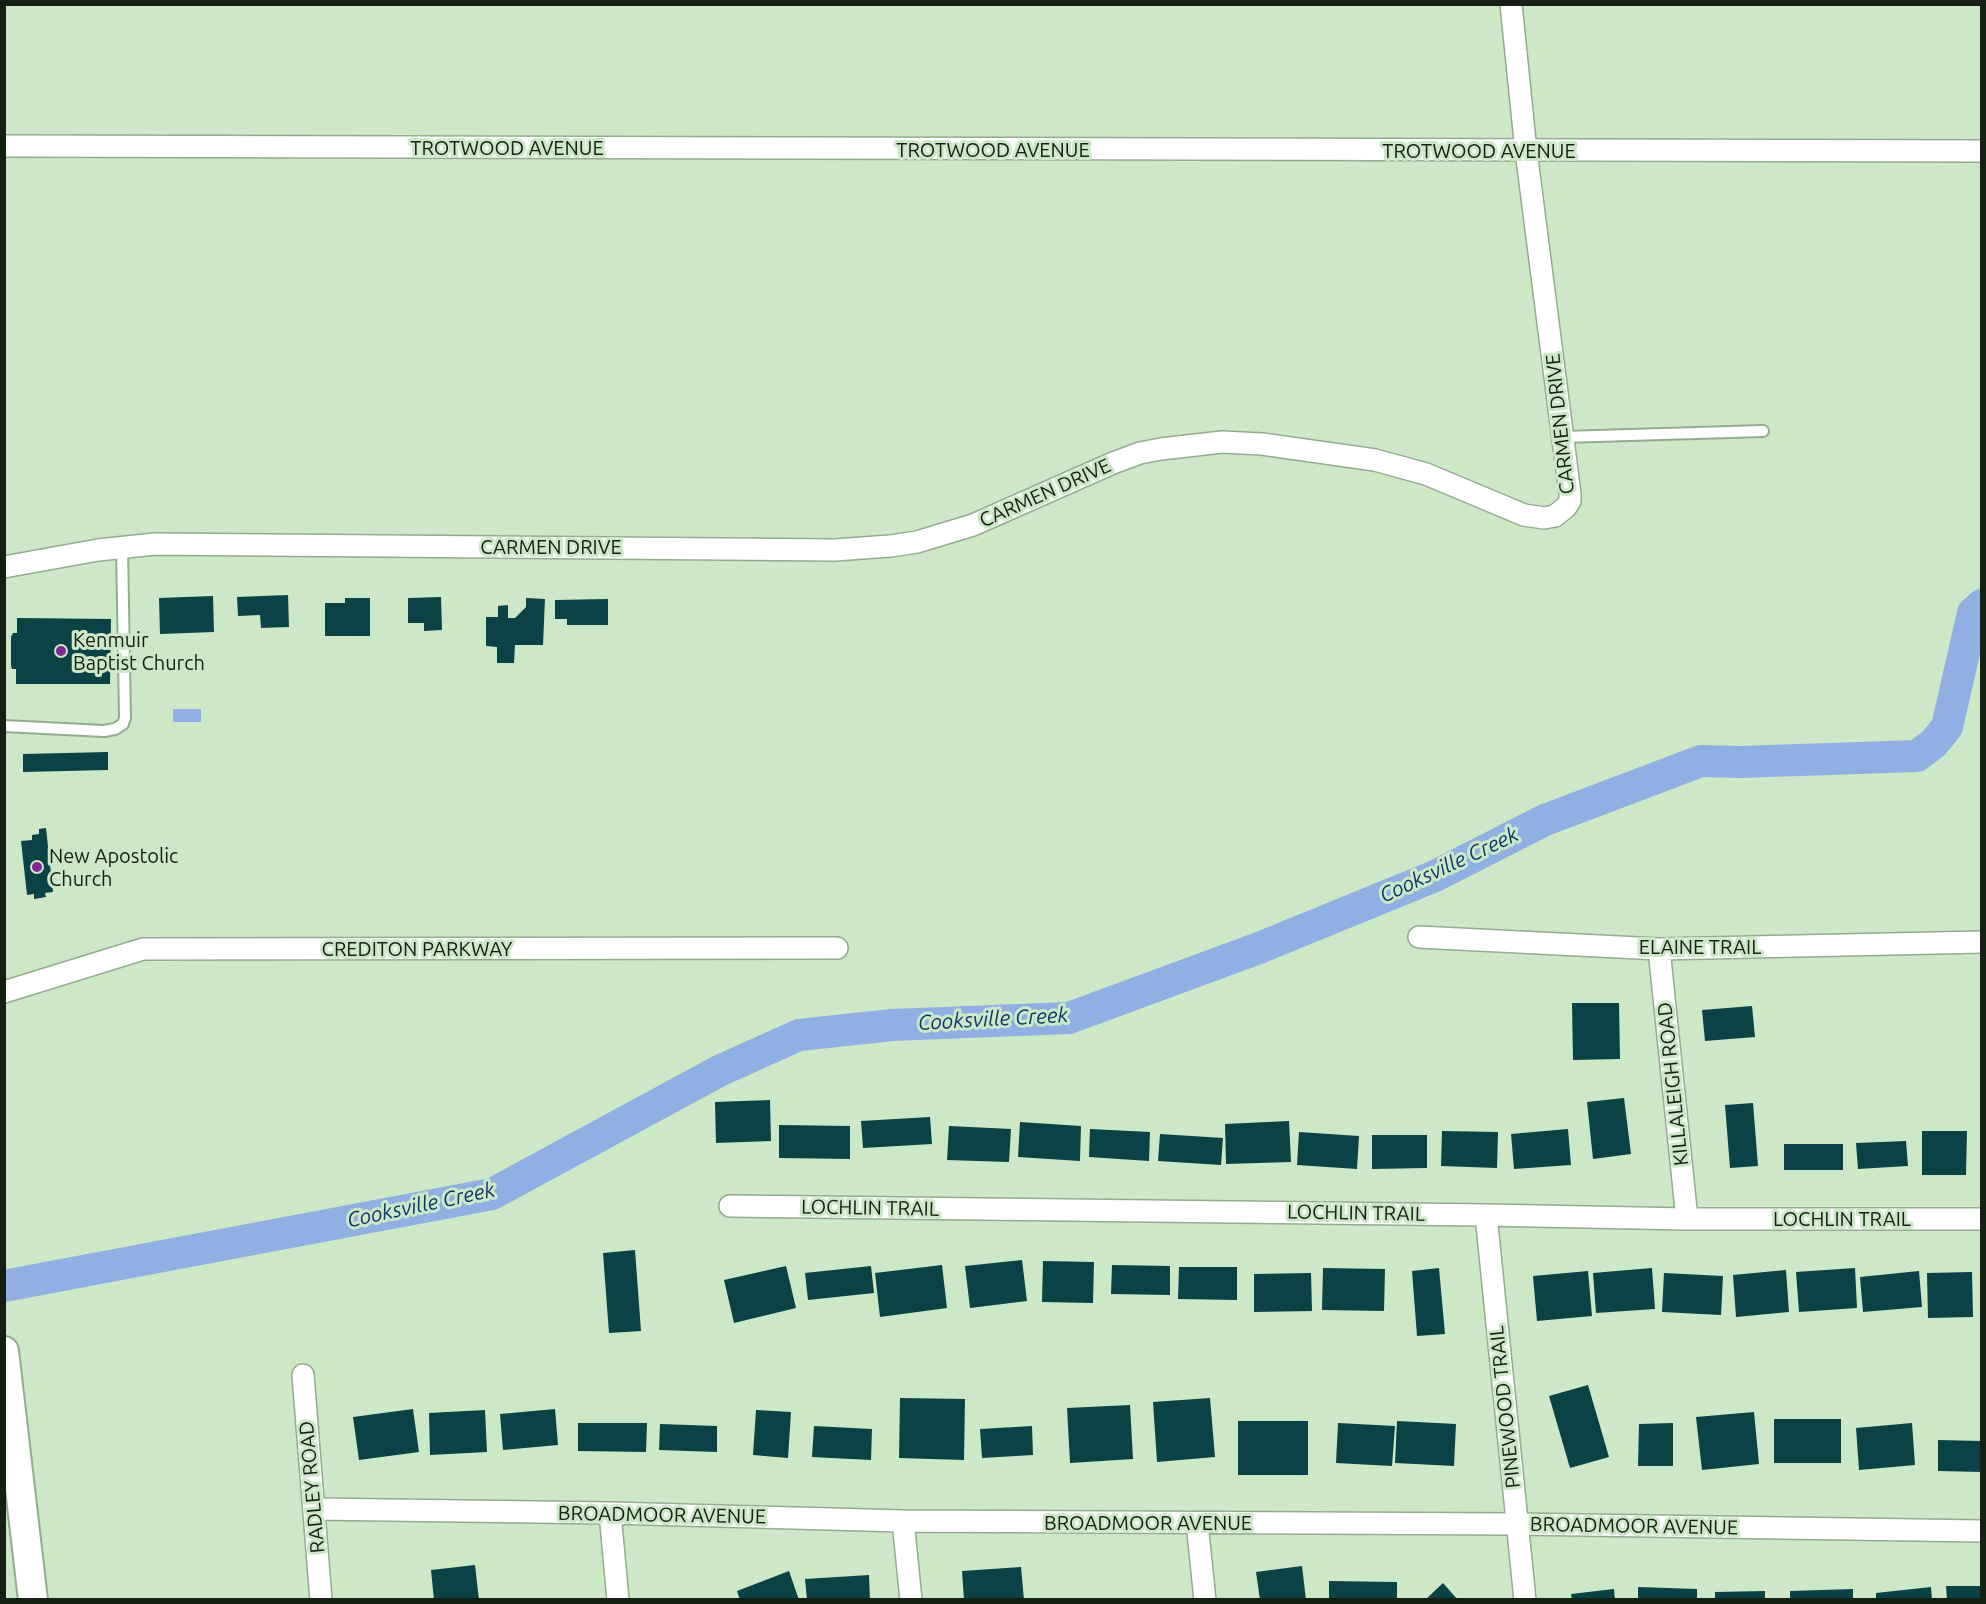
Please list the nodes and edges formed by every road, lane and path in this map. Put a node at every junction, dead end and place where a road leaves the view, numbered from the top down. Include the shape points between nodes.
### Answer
1 (1510, 4) edge
2 (4, 146) edge
3 (1526, 151) junction
4 (1982, 152) edge
5 (1763, 431) dead end
6 (1563, 437) junction
7 (122, 548) junction
8 (4, 567) edge
9 (4, 726) edge
10 (1419, 937) dead end
11 (1982, 942) edge
12 (837, 948) dead end
13 (1659, 949) junction
14 (4, 992) edge
15 (730, 1206) dead end
16 (1486, 1215) junction
17 (1687, 1219) junction
18 (1982, 1219) edge
19 (4, 1351) edge
20 (303, 1375) dead end
21 (314, 1509) junction
22 (610, 1513) junction
23 (903, 1521) junction
24 (1197, 1523) junction
25 (1516, 1524) junction
26 (1982, 1531) edge
27 (33, 1599) edge
28 (321, 1599) edge
29 (618, 1599) edge
30 (911, 1599) edge
31 (1205, 1599) edge
32 (1525, 1599) edge

1 - 3 street, CARMEN DRIVE
2 - 3 street, TROTWOOD AVENUE
3 - 4 street, TROTWOOD AVENUE
3 - 6 street, CARMEN DRIVE
5 - 6 lane
6 - 7 street, CARMEN DRIVE via 1570,501 1562,511 1544,518 1524,515 1426,474 1375,460 1222,442 1140,453 973,525 917,542 881,547 835,550 155,544
7 - 8 street, CARMEN DRIVE
7 - 9 lane via 123,724 104,731
10 - 13 street, ELAINE TRAIL
11 - 13 street, ELAINE TRAIL
12 - 14 street, CREDITON PARKWAY via 143,949
13 - 17 street, KILLALEIGH ROAD
15 - 16 street, LOCHLIN TRAIL
16 - 17 street, LOCHLIN TRAIL
16 - 25 street, PINEWOOD TRAIL
17 - 18 street, LOCHLIN TRAIL
19 - 27 street
20 - 21 street, RADLEY ROAD
21 - 22 street, BROADMOOR AVENUE
21 - 28 street, RADLEY ROAD
22 - 23 street, BROADMOOR AVENUE
22 - 29 street
23 - 24 street, BROADMOOR AVENUE
23 - 30 street
24 - 25 street, BROADMOOR AVENUE
24 - 31 street
25 - 26 street, BROADMOOR AVENUE
25 - 32 street, PINEWOOD TRAIL

